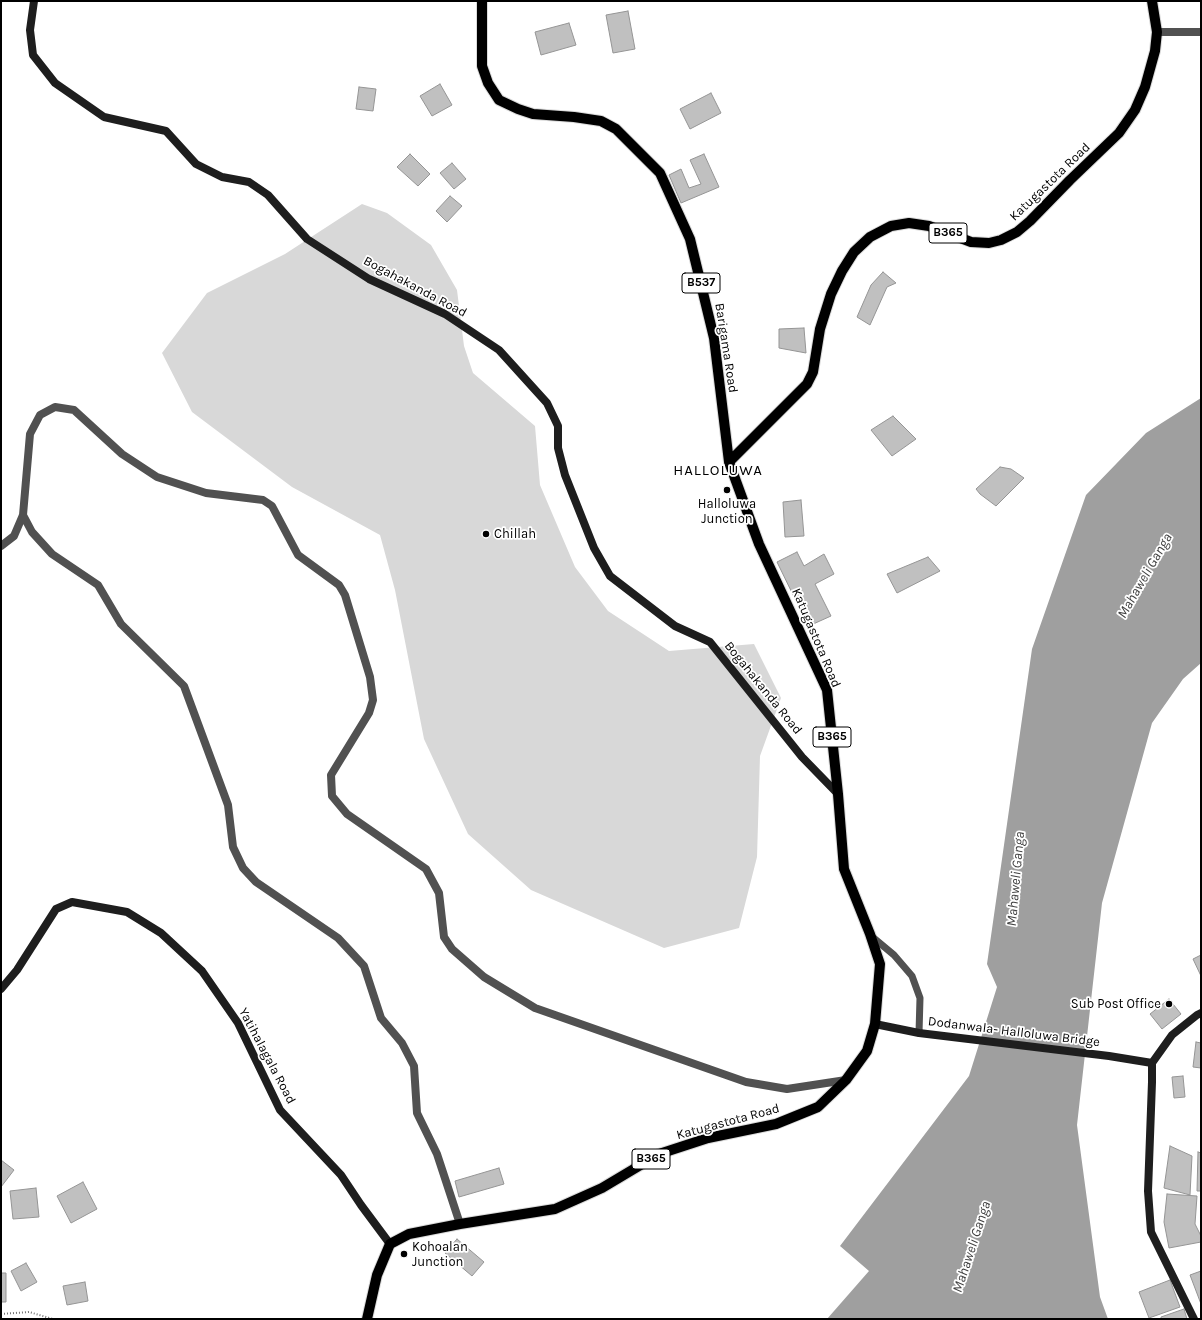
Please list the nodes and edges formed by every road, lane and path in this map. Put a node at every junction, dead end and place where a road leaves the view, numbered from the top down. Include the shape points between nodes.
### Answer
1 (34, 1) edge
2 (482, 1) edge
3 (1152, 1) edge
4 (1157, 32) junction
5 (1201, 32) edge
6 (729, 462) junction
7 (23, 515) junction
8 (1, 546) edge
9 (838, 794) junction
10 (870, 934) junction
11 (1, 988) edge
12 (1201, 1012) edge
13 (874, 1024) junction
14 (919, 1033) junction
15 (1152, 1063) junction
16 (846, 1080) junction
17 (460, 1224) junction
18 (390, 1244) junction
19 (1, 1314) edge
20 (53, 1319) edge
21 (367, 1319) edge
22 (1194, 1319) edge

1 - 9 street, Bogahakanda Road via 30,30 34,55 55,83 104,117 166,131 196,164 222,177 249,182 268,195 307,239 369,278 445,314 499,350 547,403 558,426 558,448 565,475 594,548 610,576 675,626 710,642 802,757
2 - 6 main road, Barigama Road / B537 via 482,66 488,83 499,100 533,114 601,121 616,129 660,173 690,239 714,338
3 - 4 main road, Katugastota Road / B365
4 - 5 street
4 - 6 main road, Katugastota Road / B365 via 1155,51 1145,87 1135,110 1119,133 1017,232 989,243 971,242 929,226 909,222 891,226 870,236 854,252 831,294 820,329 813,372 807,384
6 - 9 main road, Katugastota Road / B365 via 759,544 827,690
7 - 8 street via 14,536
7 - 16 street via 30,434 40,415 54,407 74,410 122,454 157,478 206,493 263,500 268,503 298,555 339,585 345,595 370,677 373,700 371,707 331,775 332,796 347,814 426,869 439,894 444,938 452,949 484,977 534,1008 746,1082 787,1089
7 - 17 street via 32,532 52,554 98,585 121,624 184,686 228,805 233,847 243,868 256,882 338,938 364,966 381,1018 402,1043 414,1066 417,1112 437,1154
9 - 10 main road, Katugastota Road / B365 via 844,869
10 - 13 main road, Katugastota Road / B365 via 880,964
10 - 14 lane via 894,954 912,976 920,998
11 - 18 street, Yatihalagala Road via 17,970 56,909 72,902 127,912 162,933 202,971 238,1023 280,1110 341,1175
12 - 15 street via 1172,1035
13 - 14 street, Dodanwala- Halloluwa Bridge
13 - 16 main road, Katugastota Road / B365 via 867,1051
14 - 15 street, Dodanwala- Halloluwa Bridge
15 - 22 street via 1148,1191 1151,1232
16 - 17 main road, Katugastota Road / B365 via 818,1107 776,1124 708,1138 659,1154 602,1188 555,1209
17 - 18 main road, Katugastota Road / B365 via 409,1234
18 - 21 main road via 376,1275
19 - 20 path via 29,1312

